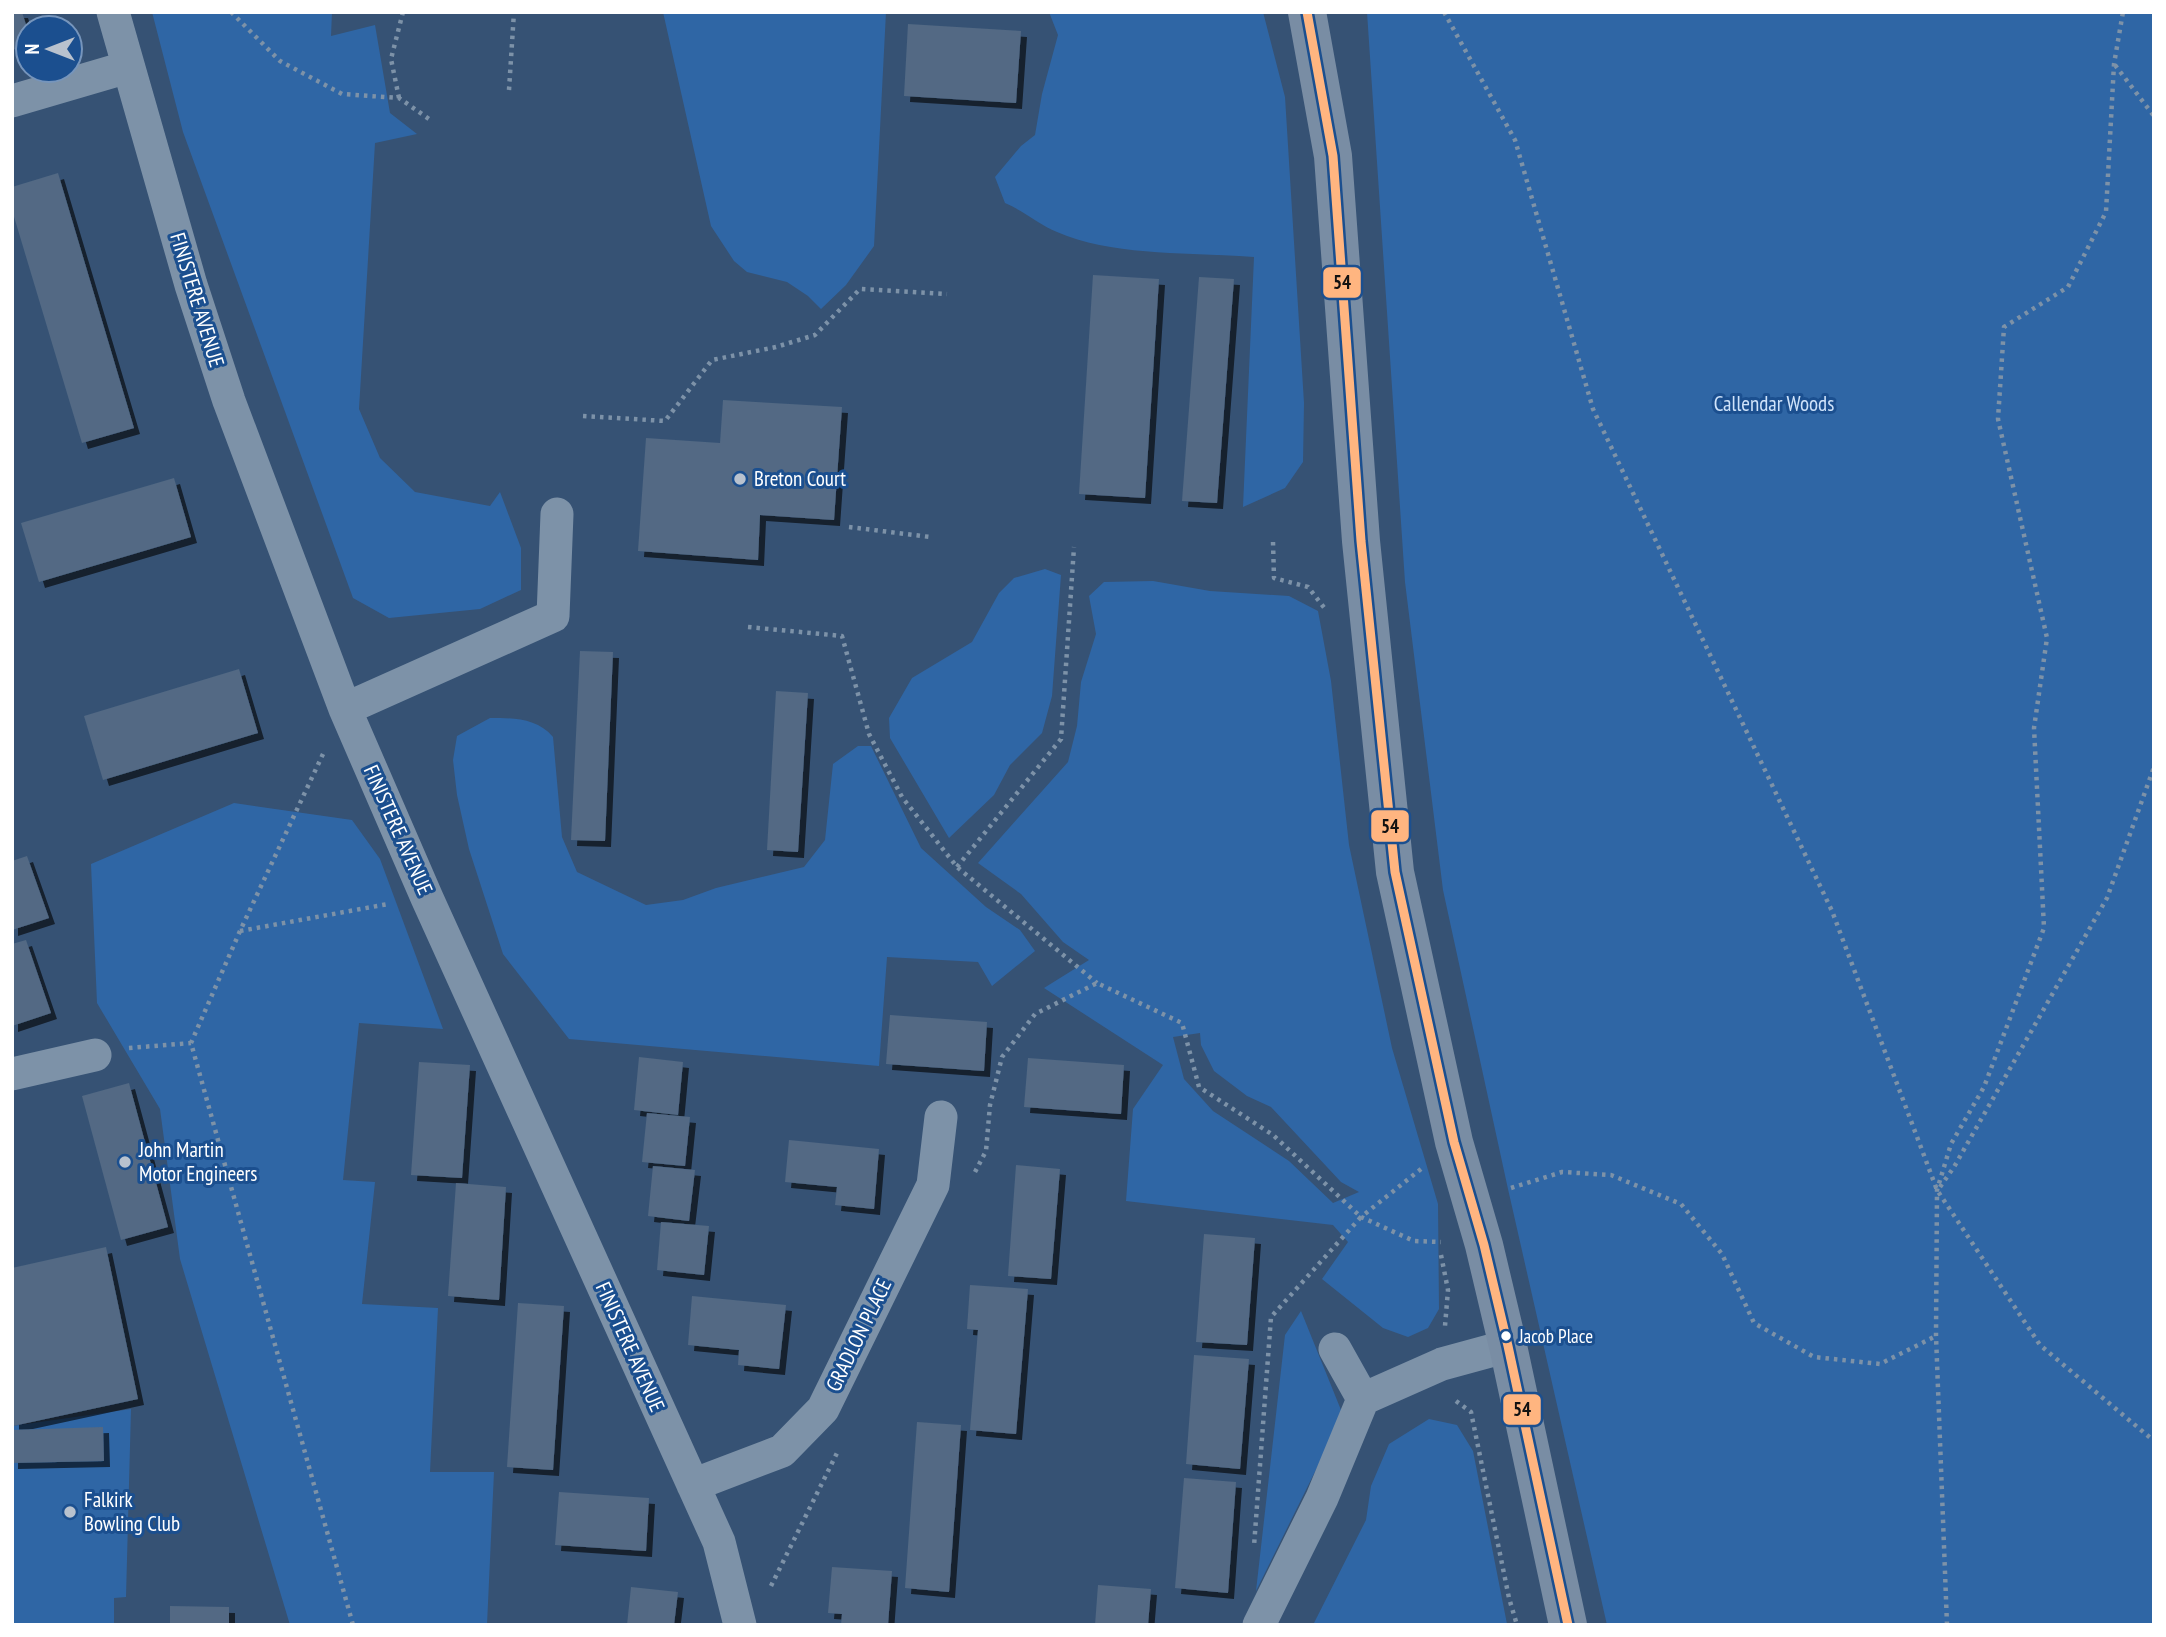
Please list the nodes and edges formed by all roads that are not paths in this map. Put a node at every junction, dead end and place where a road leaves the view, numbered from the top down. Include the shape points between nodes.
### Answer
1 (113, 12) edge
2 (1307, 12) edge
3 (128, 67) junction
4 (12, 101) edge
5 (557, 514) dead end
6 (345, 709) junction
7 (95, 1055) road end
8 (12, 1074) edge
9 (941, 1117) dead end
10 (1508, 1346) junction
11 (1335, 1349) dead end
12 (1363, 1399) junction
13 (693, 1486) junction
14 (740, 1625) edge
15 (1259, 1625) edge
16 (1568, 1625) edge

1 - 3 street, FINISTERE AVENUE
2 - 10 street via 1333,156 1361,541 1395,873 1454,1142
3 - 4 street
3 - 6 street, FINISTERE AVENUE via 229,401
5 - 6 street via 553,616
6 - 13 street, FINISTERE AVENUE
7 - 8 street
9 - 13 street, GRADLON PLACE via 933,1185 823,1409 782,1451
10 - 12 street via 1442,1364
10 - 16 street
11 - 12 street
12 - 15 street via 1322,1499
13 - 14 street, FINISTERE AVENUE via 719,1542

